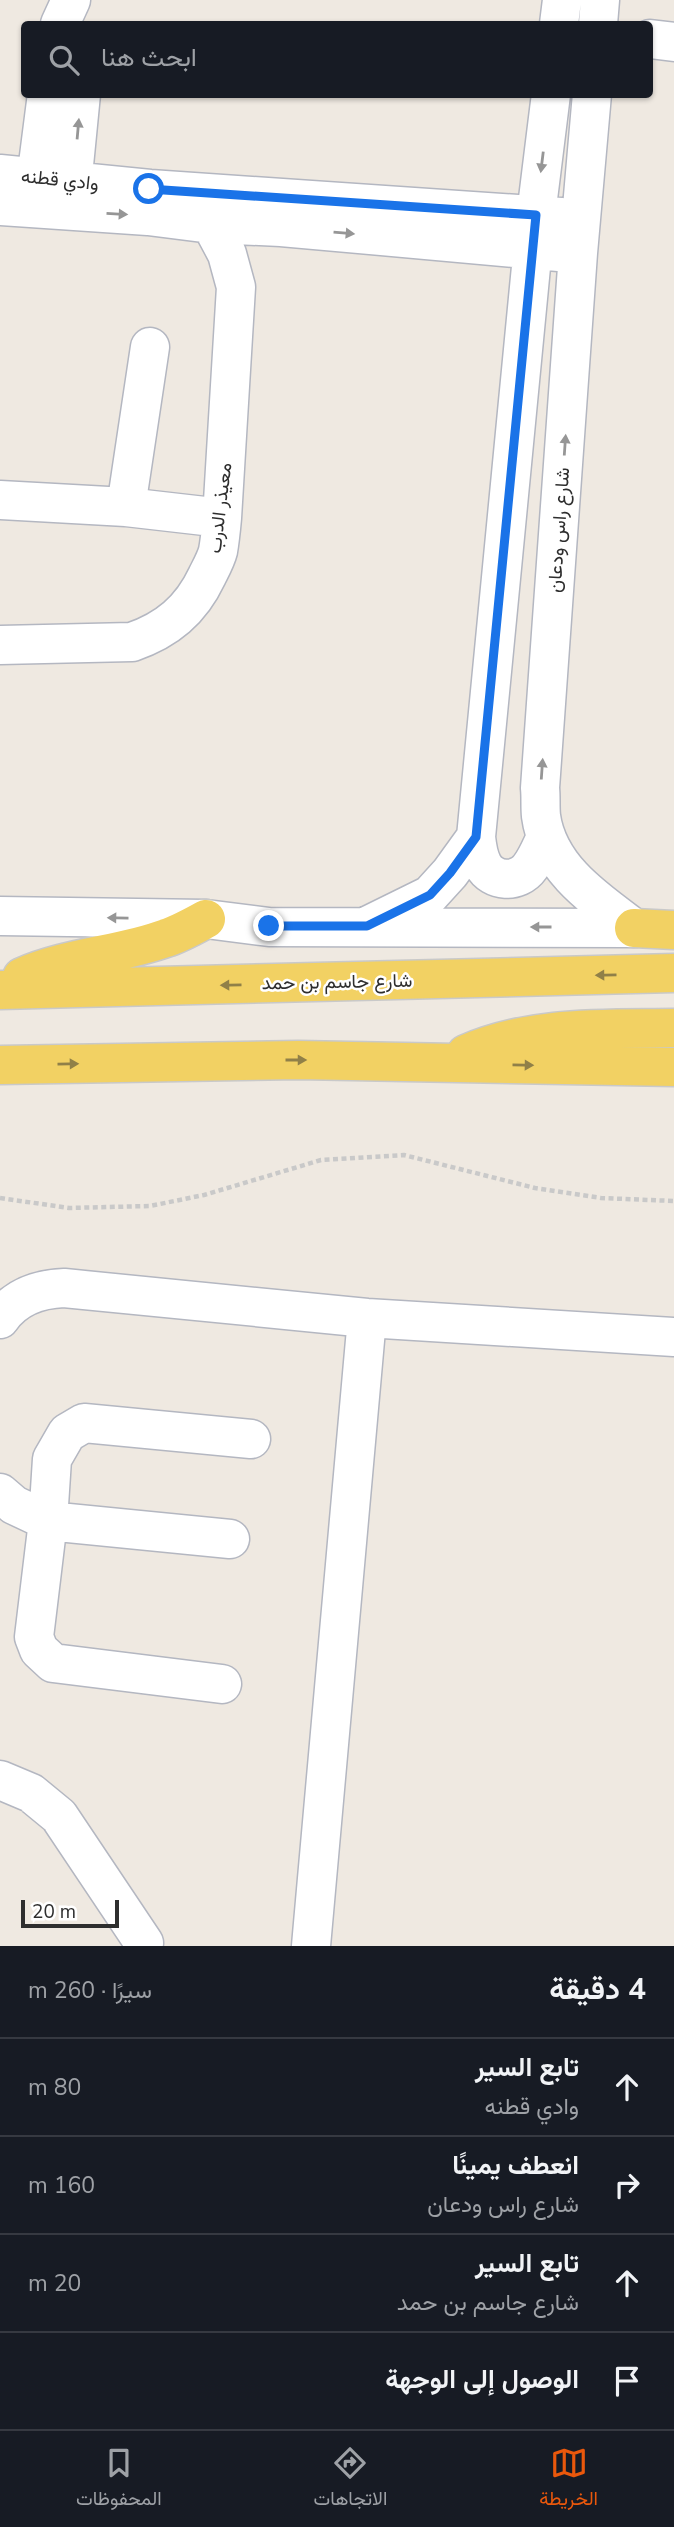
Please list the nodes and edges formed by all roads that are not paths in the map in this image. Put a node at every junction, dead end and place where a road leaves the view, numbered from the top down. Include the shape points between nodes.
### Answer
1 (72, 0) edge
2 (562, 0) edge
3 (600, 0) edge
4 (62, 21) edge
5 (79, 21) edge
6 (559, 21) edge
7 (598, 21) edge
8 (653, 39) edge
9 (674, 41) edge
10 (47, 98) edge
11 (79, 98) edge
12 (551, 98) edge
13 (592, 98) edge
14 (35, 193) edge
15 (211, 224) junction
16 (281, 227) junction
17 (534, 232) junction
18 (579, 236) junction
19 (236, 287) junction
20 (150, 347) dead end
21 (0, 500) edge
22 (126, 508) junction
23 (222, 518) junction
24 (0, 645) edge
25 (476, 837) junction
26 (546, 837) junction
27 (0, 916) edge
28 (206, 919) junction
29 (661, 925) edge
30 (367, 926) junction
31 (674, 974) edge
32 (0, 988) edge
33 (674, 1028) edge
34 (444, 1063) junction
35 (0, 1065) edge
36 (674, 1068) edge
37 (367, 1318) junction
38 (0, 1319) edge
39 (674, 1337) edge
40 (251, 1439) dead end
41 (0, 1493) edge
42 (48, 1521) junction
43 (230, 1539) dead end
44 (222, 1684) dead end
45 (0, 1780) edge
46 (144, 1943) dead end
47 (310, 1946) edge

1 - 4 street
1 - 5 street
2 - 6 street
3 - 7 street
8 - 9 street
10 - 14 street
14 -> 11 street
12 -> 17 street
13 - 18 street, شارع راس ودعان
14 -> 15 street, وادي قطنه
14 - 17 street, وادي قطنه via 149,189
15 - 16 street, وادي قطنه
15 - 19 street, معيذر الدرب via 227,254
16 -> 17 street, وادي قطنه
16 - 19 street, معيذر الدرب via 254,254
17 - 18 street, وادي قطنه
17 - 25 street
26 -> 18 street, شارع راس ودعان via 540,788
19 - 23 street, معيذر الدرب
20 - 22 street
21 - 22 street
22 - 23 street
23 - 24 street, معيذر الدرب via 218,553 202,586 184,612 152,635 132,642
25 - 26 street via 484,867 500,878 511,879 530,868
25 - 30 street via 430,895
26 - 29 street, شارع راس ودعان via 567,873 589,894
28 -> 27 street
28 - 30 street via 269,926
28 - 32 main road via 167,938 43,967
29 -> 30 street
31 -> 32 main road, شارع جاسم بن حمد
33 - 34 main road via 545,1032 484,1046
35 -> 34 main road via 298,1060
34 -> 36 main road
37 - 38 street via 64,1288 32,1293
37 - 39 street
37 - 47 street
40 - 42 street via 84,1423 67,1433 52,1459
41 - 42 street
42 - 43 street
42 - 44 street via 34,1637 39,1650 53,1663
45 - 46 street via 31,1793 60,1816

